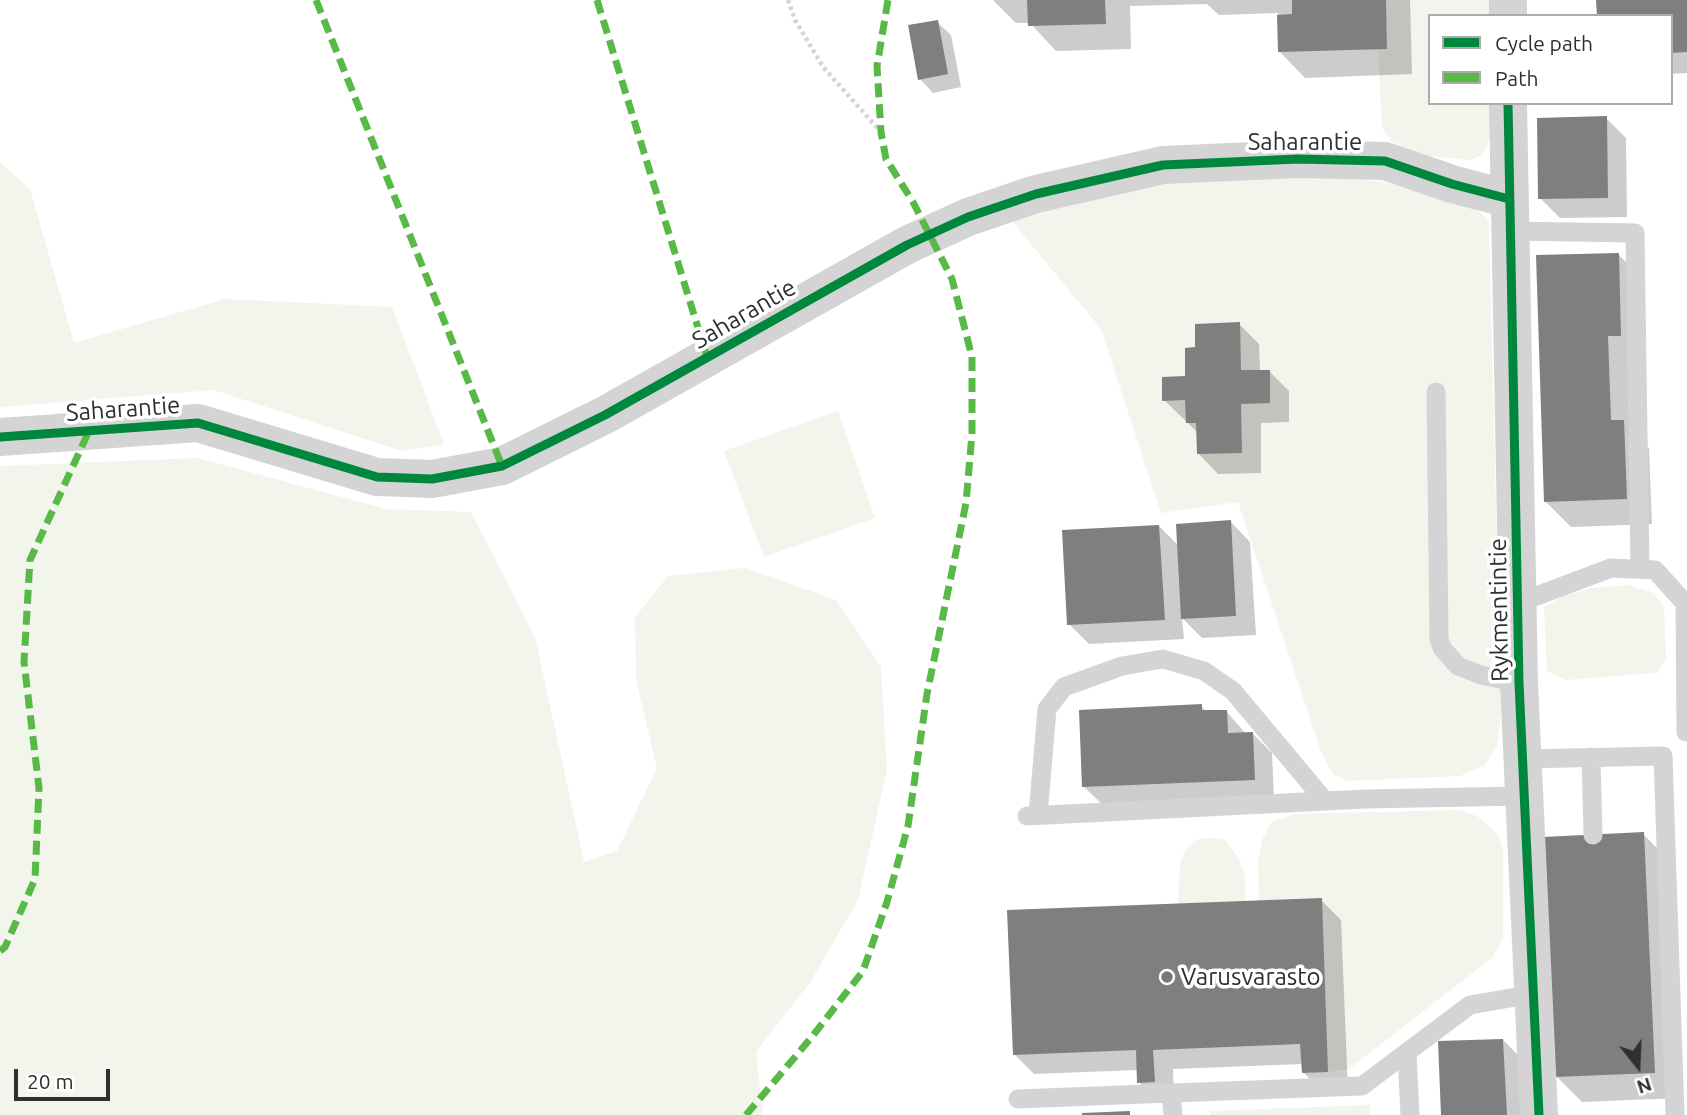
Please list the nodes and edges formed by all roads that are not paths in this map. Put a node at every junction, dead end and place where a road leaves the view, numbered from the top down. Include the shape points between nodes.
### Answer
1 (1508, 105) edge
2 (1509, 215) junction
3 (1436, 392) dead end
4 (0, 437) edge
5 (1640, 569) junction
6 (1518, 603) junction
7 (1519, 683) junction
8 (1687, 732) edge
9 (1663, 756) junction
10 (1591, 757) junction
11 (1522, 777) junction
12 (1325, 801) junction
13 (1593, 835) dead end
14 (1534, 994) junction
15 (1407, 1052) junction
16 (1171, 1093) junction
17 (1018, 1100) dead end
18 (1173, 1115) edge
19 (1410, 1115) edge
20 (1539, 1115) edge
21 (1675, 1115) edge

1 - 2 street, Rykmentintie
2 - 4 street, Saharantie via 1452,184 1385,161 1163,164 1036,194 968,217 907,246 605,415 502,466 432,479 377,477 198,423
2 - 5 lane via 1635,233
2 - 6 street, Rykmentintie
3 - 7 lane via 1439,639 1458,666
5 - 6 lane via 1611,568
5 - 8 lane via 1655,570 1685,603
6 - 7 street, Rykmentintie
7 - 11 street, Rykmentintie
8 - 9 lane
9 - 10 lane
9 - 21 lane
10 - 11 lane
10 - 13 lane
11 - 12 lane
11 - 14 street, Rykmentintie
12 - 12 lane via 1233,691 1204,671 1163,659 1122,666 1064,687 1047,709 1033,816
14 - 15 lane via 1470,1005
14 - 20 street, Rykmentintie
15 - 16 lane via 1362,1086
15 - 19 lane
16 - 17 lane
16 - 18 lane

